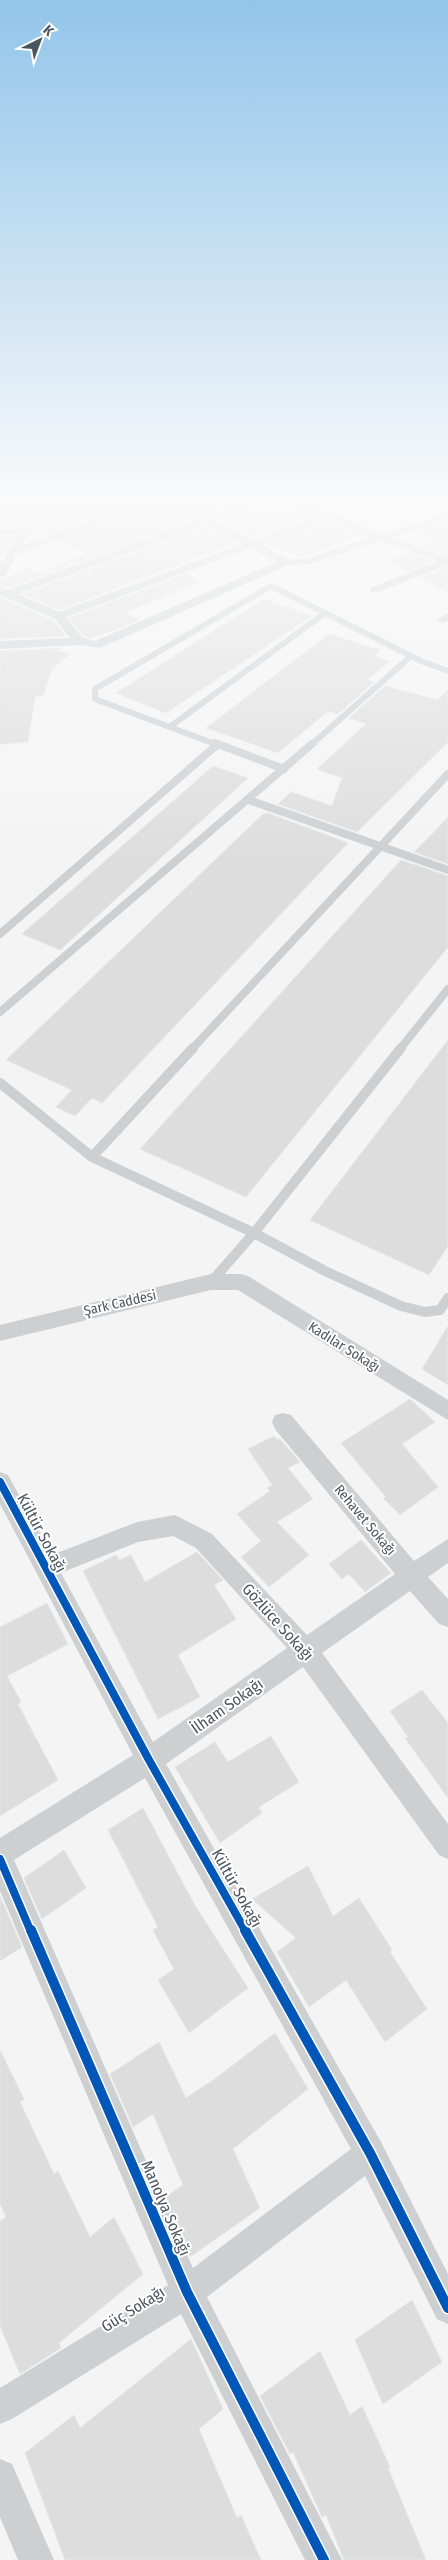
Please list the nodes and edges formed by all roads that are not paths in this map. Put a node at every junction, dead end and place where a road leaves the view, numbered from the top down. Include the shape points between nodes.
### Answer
1 (66, 623) edge
2 (145, 623) edge
3 (207, 623) edge
4 (311, 623) edge
5 (346, 623) edge
6 (79, 641) junction
7 (0, 645) edge
8 (411, 656) junction
9 (448, 671) edge
10 (170, 726) junction
11 (218, 744) junction
12 (284, 769) junction
13 (448, 774) edge
14 (249, 800) junction
15 (380, 847) junction
16 (448, 870) edge
17 (0, 934) edge
18 (448, 989) edge
19 (0, 1012) edge
20 (0, 1083) edge
21 (92, 1157) junction
22 (254, 1233) junction
23 (211, 1282) junction
24 (241, 1282) joint
25 (448, 1298) edge
26 (0, 1333) edge
27 (448, 1411) edge
28 (283, 1422) dead end
29 (0, 1482) edge
30 (448, 1550) edge
31 (45, 1569) junction
32 (411, 1575) junction
33 (448, 1616) edge
34 (306, 1651) junction
35 (149, 1760) junction
36 (448, 1846) edge
37 (0, 1853) edge
38 (0, 1859) edge
39 (370, 2153) junction
40 (187, 2292) junction
41 (448, 2308) edge
42 (0, 2407) edge
43 (0, 2476) edge
44 (36, 2560) edge
45 (324, 2560) edge

1 - 6 street
2 - 6 street via 96,645
3 - 10 lane via 95,689 95,698
4 - 10 lane
5 - 8 lane
6 - 7 street
8 - 9 lane
8 - 12 lane
10 - 11 lane
11 - 12 lane
11 - 17 lane
12 - 14 lane
13 - 15 lane
14 - 15 lane
14 - 19 lane
15 - 16 lane
15 - 21 lane
18 - 22 lane
20 - 21 lane
21 - 22 lane
22 - 23 lane
22 - 25 lane via 324,1271 401,1306 425,1312 440,1310
23 - 24 street, Şark Caddesi
23 - 26 street, Şark Caddesi
24 - 27 street, Kadılar Sokağı
28 - 32 street, Rehavet Sokağı
29 - 31 street, Kültür Sokağı
30 - 32 street, İlham Sokağı
31 - 34 street, Gözlüce Sokağı via 137,1532 175,1525 204,1541
31 - 35 street, Kültür Sokağı
32 - 33 street, Rehavet Sokağı
32 - 34 street, İlham Sokağı
34 - 35 street, İlham Sokağı
34 - 36 street, Gözlüce Sokağı
35 - 37 street, İlham Sokağı
35 - 39 street, Kültür Sokağı
38 - 40 street, Manolya Sokağı
39 - 40 street, Güç Sokağı
39 - 41 street, Kültür Sokağı
40 - 42 street, Güç Sokağı
40 - 45 street, Manolya Sokağı
43 - 44 street

